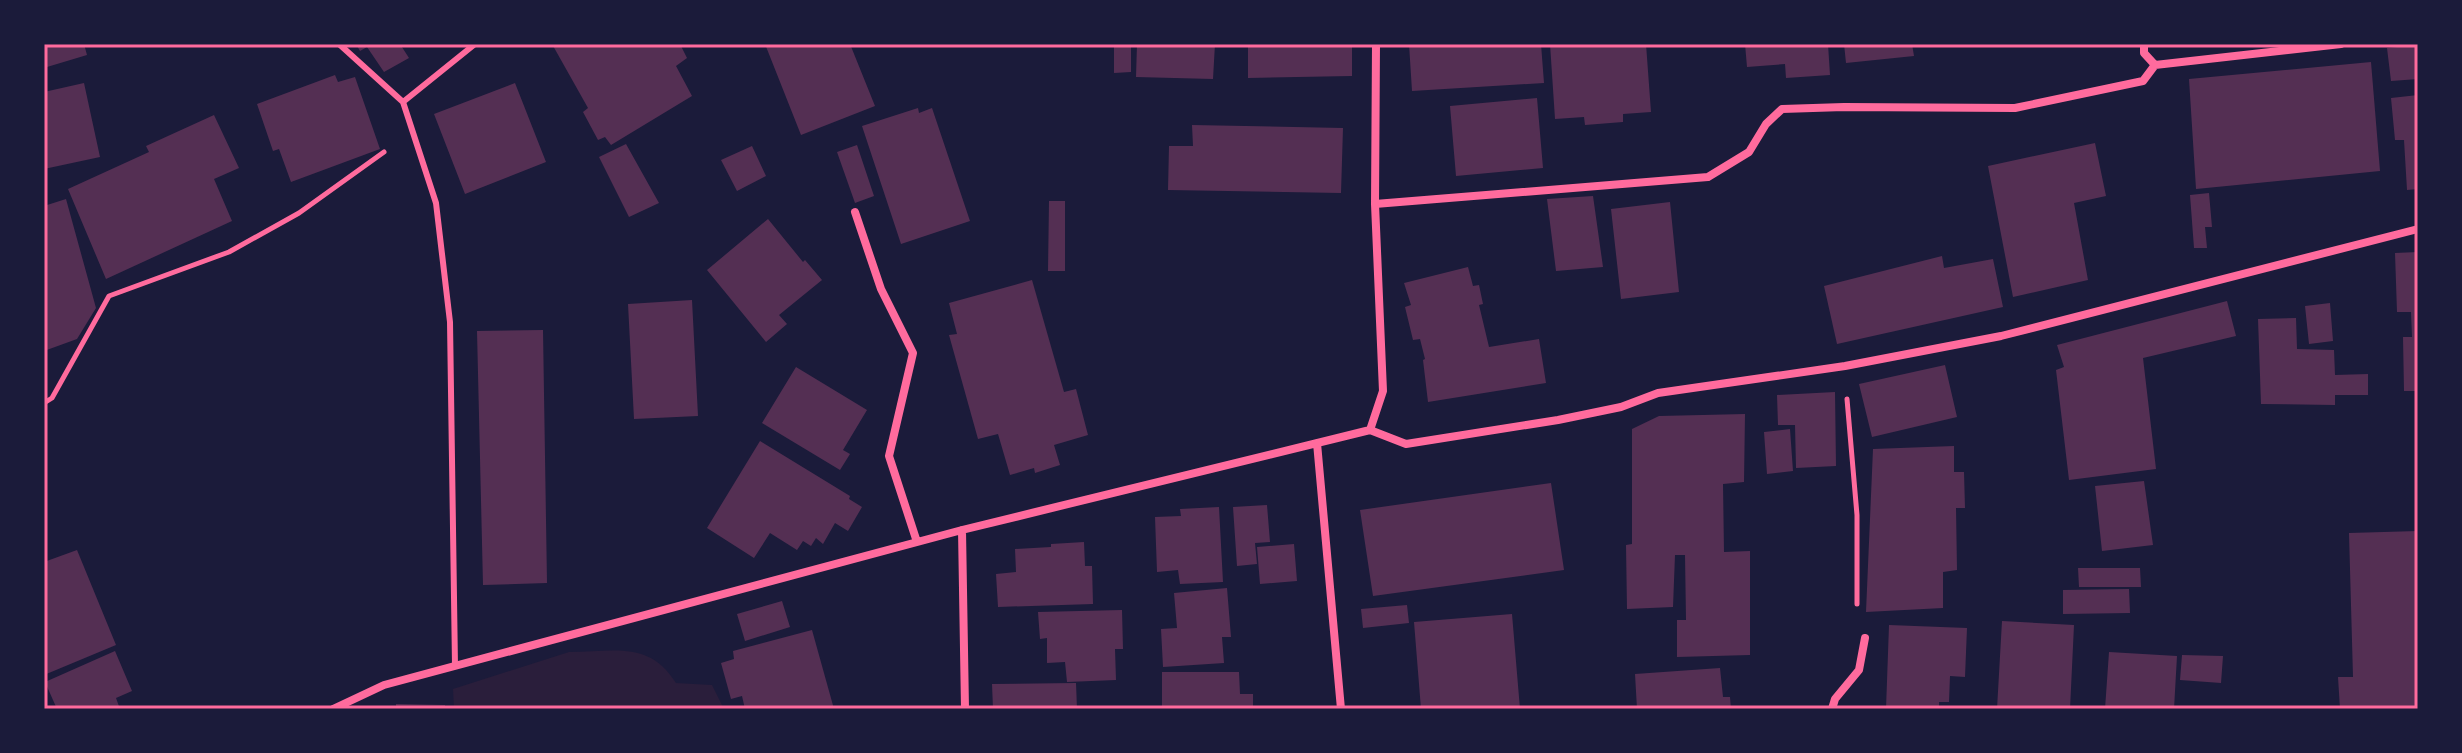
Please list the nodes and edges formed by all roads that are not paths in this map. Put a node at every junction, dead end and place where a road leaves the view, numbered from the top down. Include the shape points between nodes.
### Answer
1 (339, 44) edge
2 (475, 44) edge
3 (1376, 44) edge
4 (2144, 44) edge
5 (2341, 44) edge
6 (2155, 65) junction
7 (403, 102) junction
8 (1375, 204) junction
9 (855, 212) dead end
10 (2418, 229) edge
11 (1370, 430) junction
12 (1317, 443) junction
13 (962, 530) junction
14 (917, 542) junction
15 (1865, 638) road end
16 (455, 666) junction
17 (333, 709) edge
18 (965, 709) edge
19 (1341, 709) edge
20 (1832, 709) edge

1 - 7 lane
2 - 7 lane
3 - 8 street
4 - 6 street via 2144,53
5 - 6 street
6 - 8 street via 2143,81 2015,108 1782,109 1749,152 1708,177
7 - 16 lane via 436,203 450,322
8 - 11 street via 1383,391
9 - 14 street via 881,289 913,353 889,456
10 - 11 street via 2032,328 1845,366 1658,393 1558,420 1406,444
11 - 12 street
12 - 13 street
12 - 19 street
13 - 14 street
13 - 18 street
14 - 16 street
15 - 20 street via 1859,670
16 - 17 street via 384,685

